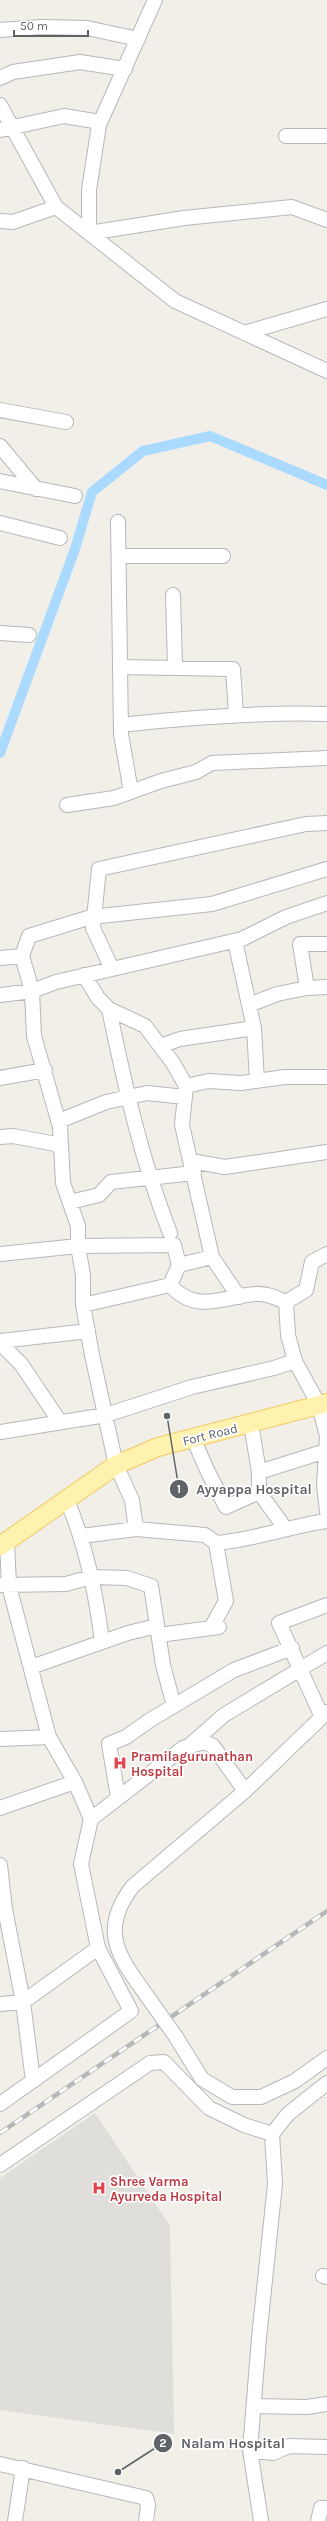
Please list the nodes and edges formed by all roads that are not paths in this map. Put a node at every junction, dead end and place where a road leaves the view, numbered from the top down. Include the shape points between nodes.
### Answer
1 (155, 0) edge
2 (0, 30) edge
3 (138, 40) junction
4 (125, 69) junction
5 (0, 78) edge
6 (0, 105) edge
7 (100, 122) junction
8 (6, 128) edge
9 (286, 136) dead end
10 (327, 136) edge
11 (56, 207) junction
12 (327, 220) edge
13 (0, 221) edge
14 (89, 233) junction
15 (327, 309) edge
16 (244, 333) junction
17 (327, 371) edge
18 (0, 410) edge
19 (66, 422) dead end
20 (0, 446) edge
21 (0, 481) edge
22 (36, 489) junction
23 (75, 496) dead end
24 (118, 522) dead end
25 (0, 523) edge
26 (60, 538) dead end
27 (120, 556) junction
28 (223, 556) dead end
29 (173, 595) dead end
30 (0, 633) edge
31 (29, 635) dead end
32 (175, 666) junction
33 (120, 667) junction
34 (236, 714) junction
35 (327, 714) edge
36 (130, 724) dead end
37 (327, 758) edge
38 (130, 792) junction
39 (67, 805) dead end
40 (327, 823) edge
41 (327, 869) edge
42 (327, 903) edge
43 (94, 917) junction
44 (235, 940) junction
45 (327, 944) edge
46 (22, 956) junction
47 (0, 958) edge
48 (112, 969) junction
49 (84, 975) junction
50 (327, 987) edge
51 (307, 988) junction
52 (32, 991) junction
53 (0, 996) edge
54 (249, 1005) junction
55 (109, 1009) junction
56 (254, 1028) junction
57 (160, 1046) junction
58 (45, 1070) junction
59 (0, 1078) edge
60 (327, 1078) edge
61 (257, 1081) junction
62 (186, 1092) junction
63 (127, 1097) junction
64 (59, 1121) junction
65 (0, 1137) edge
66 (61, 1145) junction
67 (327, 1152) edge
68 (192, 1168) junction
69 (149, 1180) junction
70 (70, 1202) junction
71 (170, 1233) dead end
72 (78, 1246) junction
73 (0, 1254) edge
74 (327, 1254) edge
75 (212, 1257) junction
76 (179, 1265) junction
77 (170, 1285) junction
78 (239, 1298) junction
79 (286, 1302) junction
80 (83, 1306) junction
81 (88, 1331) junction
82 (0, 1342) edge
83 (295, 1360) junction
84 (323, 1404) edge
85 (106, 1415) junction
86 (60, 1422) junction
87 (251, 1424) junction
88 (0, 1432) edge
89 (193, 1438) junction
90 (326, 1450) junction
91 (116, 1465) junction
92 (259, 1472) junction
93 (259, 1492) junction
94 (67, 1500) junction
95 (327, 1512) edge
96 (327, 1521) edge
97 (285, 1528) junction
98 (136, 1529) junction
99 (81, 1536) junction
100 (216, 1543) junction
101 (3, 1544) edge
102 (91, 1577) junction
103 (4, 1586) edge
104 (327, 1605) edge
105 (158, 1630) junction
106 (102, 1642) junction
107 (292, 1648) junction
108 (327, 1654) edge
109 (31, 1667) junction
110 (302, 1669) junction
111 (174, 1706) junction
112 (325, 1715) edge
113 (49, 1737) junction
114 (0, 1739) edge
115 (190, 1745) junction
116 (75, 1782) junction
117 (245, 1791) junction
118 (118, 1797) junction
119 (0, 1808) edge
120 (91, 1819) junction
121 (0, 1865) edge
122 (98, 1948) junction
123 (23, 2002) junction
124 (0, 2004) edge
125 (327, 2058) edge
126 (33, 2081) junction
127 (327, 2083) edge
128 (0, 2104) edge
129 (272, 2134) junction
130 (0, 2164) edge
131 (327, 2404) edge
132 (254, 2406) junction
133 (327, 2447) edge
134 (250, 2450) junction
135 (0, 2464) edge
136 (23, 2468) junction
137 (327, 2508) edge
138 (15, 2521) edge
139 (146, 2521) edge
140 (261, 2521) edge
141 (318, 2521) edge

1 - 3 street
2 - 3 street via 41,27 87,28
3 - 4 street
4 - 5 street via 80,62 13,72
4 - 7 street
6 - 8 street
7 - 8 street via 64,116
7 - 14 street via 89,190
8 - 11 street
9 - 10 street
11 - 13 street via 13,222
11 - 14 street
12 - 14 street via 292,207 184,218
14 - 16 street via 175,301
15 - 16 street
16 - 17 street
18 - 19 street
20 - 22 street
21 - 22 street
22 - 23 street
24 - 27 street
25 - 26 street
27 - 28 street
27 - 33 street
29 - 32 street
30 - 31 street
32 - 33 street
32 - 34 street via 232,669
33 - 38 street via 120,734
34 - 35 street
34 - 36 street
37 - 38 street via 212,763 196,772
38 - 39 street via 114,798
40 - 43 street via 306,824 99,869
41 - 43 street via 212,904
42 - 44 street via 286,917
43 - 46 street via 41,930 29,936
43 - 48 street via 93,928
44 - 48 street
44 - 54 street
45 - 51 street via 300,944
46 - 47 street
46 - 52 street
48 - 49 street
49 - 52 street
49 - 55 street via 98,998
50 - 51 street
51 - 54 street via 277,994
52 - 53 street
52 - 58 street via 34,1036
54 - 56 street
55 - 57 street via 145,1026
55 - 63 street
56 - 57 street via 180,1039
56 - 61 street
57 - 62 street
58 - 59 street
58 - 64 street
60 - 61 street via 285,1077
61 - 62 street via 208,1081
62 - 63 street via 147,1093
62 - 68 street via 182,1125
63 - 64 street via 106,1102
63 - 69 street
64 - 66 street
65 - 66 street via 13,1136
66 - 70 street via 63,1183
67 - 68 street via 225,1167
68 - 69 street
68 - 75 street
69 - 70 street via 111,1182 99,1195
69 - 71 street
70 - 72 street via 78,1226
72 - 73 street
72 - 76 street via 174,1245
72 - 80 street via 83,1274
74 - 79 street via 312,1262 306,1290
75 - 76 street
75 - 78 street
76 - 77 street
77 - 78 street via 180,1296 210,1304
77 - 80 street
78 - 79 street via 268,1294
79 - 83 street via 288,1336
80 - 81 street
81 - 82 street
81 - 85 street
82 - 86 street via 21,1364
83 - 84 street
83 - 85 street via 274,1368 192,1387
84 - 87 main road, Fort Road
84 - 90 street
85 - 86 street
85 - 91 street
86 - 88 street
87 - 89 main road, Fort Road
87 - 92 street
89 - 91 main road, Fort Road via 158,1447
89 - 93 street via 226,1507
90 - 92 street
90 - 95 street via 324,1485
91 - 94 main road, Fort Road
91 - 98 street via 132,1500
92 - 93 street
93 - 97 street
94 - 99 street
94 - 101 main road, Fort Road
96 - 97 street
97 - 100 street via 236,1542
98 - 99 street
98 - 100 street via 205,1535
99 - 102 street
100 - 105 street via 226,1601 216,1627
101 - 103 street
102 - 103 street via 66,1584
102 - 105 street via 127,1578 152,1586
102 - 106 street
103 - 109 street
104 - 107 street via 279,1624
105 - 106 street
105 - 111 street via 163,1665
106 - 109 street
107 - 110 street
107 - 111 street via 234,1670
108 - 110 street
109 - 113 street
110 - 112 street
110 - 115 street via 224,1715
111 - 118 street via 126,1737 109,1744
112 - 117 street
113 - 114 street
113 - 116 street
115 - 117 street via 204,1742 214,1746
115 - 118 street
116 - 119 street
116 - 120 street
117 - 125 street, bridge via 133,1886 122,1900 117,1916 114,1928 116,1946 121,1960 202,2079 232,2097 261,2097 295,2080
118 - 120 street
120 - 122 street via 81,1864
121 - 123 street via 5,1909
122 - 123 street
122 - 126 street via 131,2011
123 - 124 street
123 - 126 street
126 - 128 street
127 - 129 street via 288,2114
129 - 130 street via 209,2108 164,2062 150,2063
129 - 132 street via 275,2184
131 - 132 street
132 - 134 street
133 - 134 street via 290,2446 273,2453
134 - 140 street
135 - 136 street
136 - 138 street
136 - 139 street via 146,2498
137 - 141 street via 321,2508

